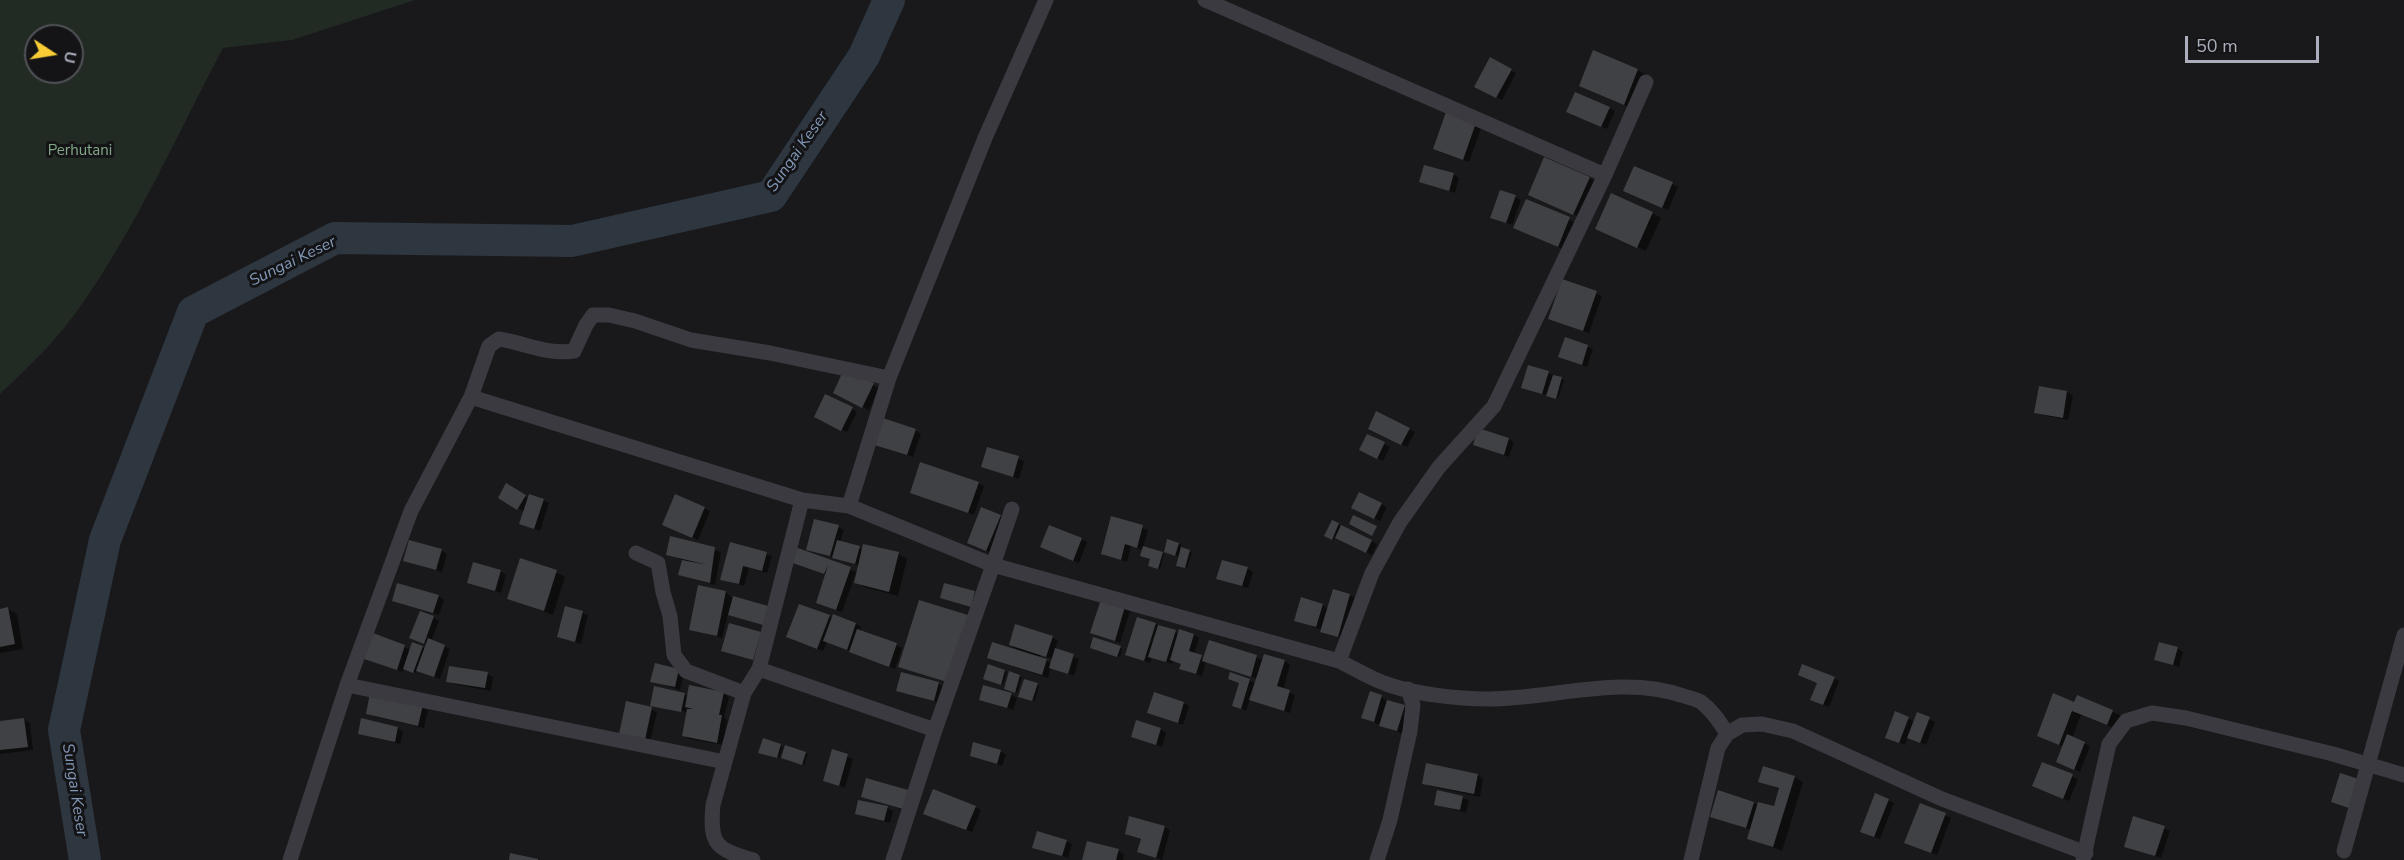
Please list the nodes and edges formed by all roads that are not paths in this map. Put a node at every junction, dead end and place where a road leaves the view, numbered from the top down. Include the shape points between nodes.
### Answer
1 (1046, 0) edge
2 (1206, 0) edge
3 (1646, 82) dead end
4 (1605, 175) junction
5 (889, 378) junction
6 (471, 397) junction
7 (802, 500) junction
8 (849, 506) junction
9 (1012, 509) dead end
10 (636, 553) dead end
11 (993, 565) junction
12 (2404, 634) edge
13 (1339, 661) junction
14 (759, 669) junction
15 (347, 685) junction
16 (1408, 689) junction
17 (744, 693) junction
18 (935, 730) junction
19 (1727, 734) junction
20 (725, 762) junction
21 (2369, 765) junction
22 (2404, 775) edge
23 (2344, 851) dead end
24 (2085, 856) edge
25 (290, 860) edge
26 (753, 860) edge
27 (893, 860) edge
28 (1377, 860) edge
29 (1691, 860) edge

1 - 5 street via 985,138
2 - 4 street
3 - 4 street
4 - 13 street via 1494,406 1439,466 1394,532 1372,573
5 - 6 street via 770,352 691,340 635,321 593,315 574,351 560,353 499,339 489,346
5 - 8 street
6 - 7 street
6 - 15 street via 411,511
7 - 8 street
7 - 14 street
8 - 11 street
9 - 11 street
10 - 17 street via 658,563 674,655 686,671
11 - 13 street
11 - 18 street
12 - 21 street
13 - 16 street via 1385,684
14 - 17 street
14 - 18 street
15 - 20 street
15 - 25 street
16 - 19 street via 1488,699 1644,686 1700,701
16 - 28 street via 1413,705 1410,731
17 - 20 street
18 - 27 street
19 - 24 street via 1742,725 1762,724 1793,731 1942,799
19 - 29 street via 1718,748
20 - 26 street via 711,823 714,838 728,853
21 - 22 street
21 - 23 street
21 - 24 street via 2186,718 2152,713 2126,721 2109,744

